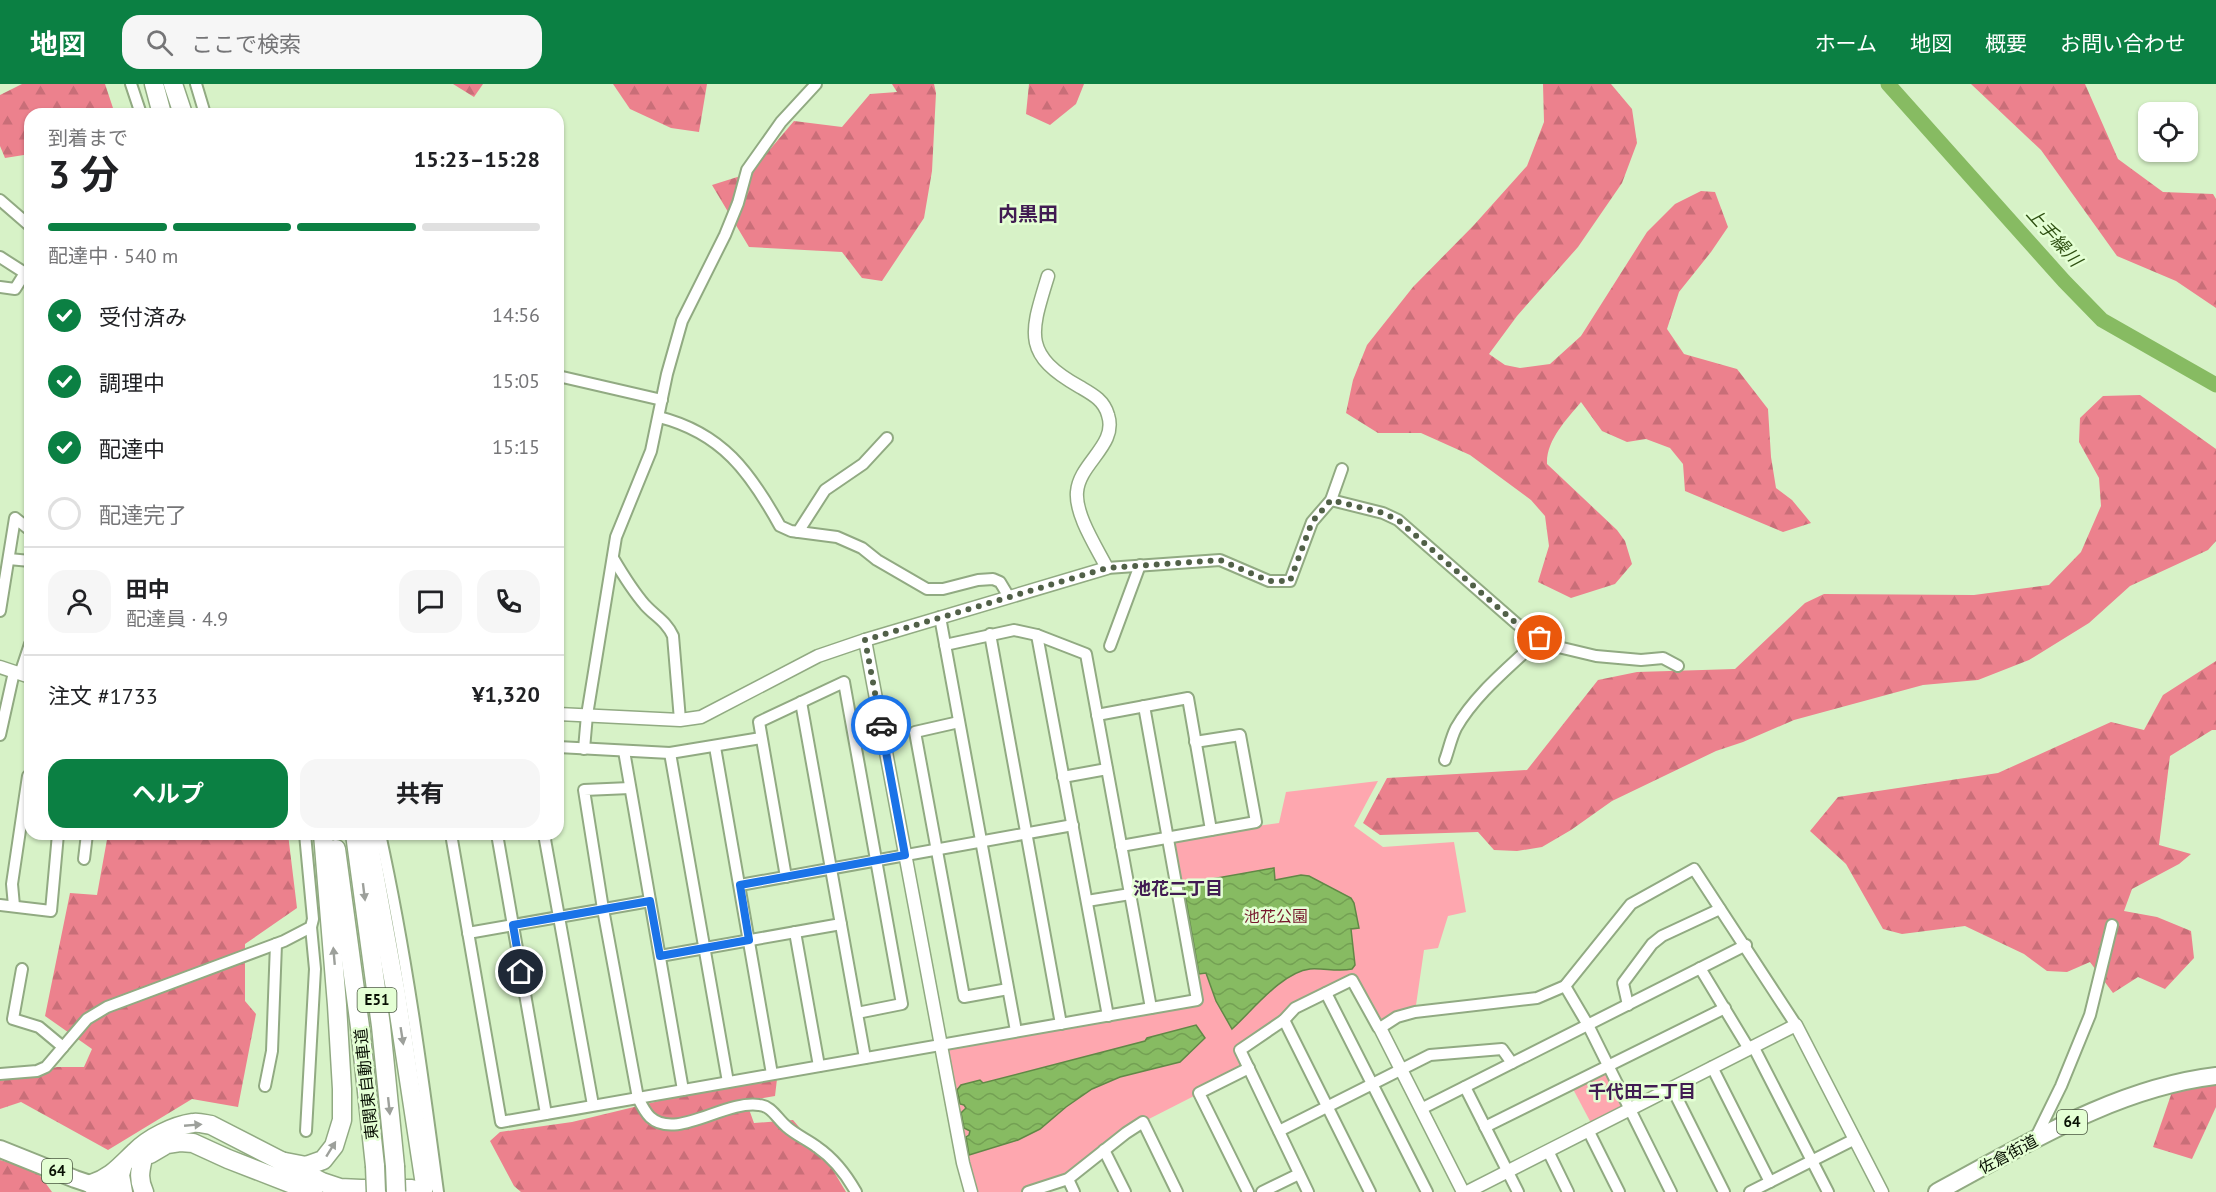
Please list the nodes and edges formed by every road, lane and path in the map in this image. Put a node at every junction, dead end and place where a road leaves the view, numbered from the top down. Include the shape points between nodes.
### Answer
1 (131, 84) edge
2 (154, 84) edge
3 (173, 84) edge
4 (196, 84) edge
5 (816, 84) edge
6 (139, 108) edge
7 (160, 108) edge
8 (181, 108) edge
9 (203, 108) edge
10 (0, 200) edge
11 (24, 220) edge
12 (0, 257) edge
13 (24, 272) edge
14 (24, 275) edge
15 (1048, 276) dead end
16 (0, 287) edge
17 (564, 377) edge
18 (662, 400) junction
19 (659, 417) junction
20 (887, 438) dead end
21 (1342, 469) dead end
22 (1331, 500) junction
23 (24, 525) edge
24 (798, 532) junction
25 (9, 558) junction
26 (613, 558) junction
27 (24, 560) edge
28 (1140, 565) junction
29 (1107, 568) junction
30 (1010, 597) junction
31 (0, 611) edge
32 (940, 617) junction
33 (990, 634) junction
34 (1037, 635) junction
35 (1540, 638) junction
36 (865, 640) junction
37 (945, 645) junction
38 (1110, 646) dead end
39 (1678, 666) dead end
40 (0, 667) edge
41 (21, 674) edge
42 (801, 702) junction
43 (1144, 706) junction
44 (564, 714) edge
45 (1097, 715) junction
46 (587, 716) junction
47 (680, 720) junction
48 (959, 722) junction
49 (0, 735) edge
50 (761, 738) junction
51 (1195, 742) junction
52 (564, 747) edge
53 (716, 747) junction
54 (584, 748) junction
55 (624, 751) junction
56 (670, 753) junction
57 (1445, 760) dead end
58 (1107, 769) junction
59 (1064, 777) junction
60 (630, 788) junction
61 (24, 803) edge
62 (1072, 825) junction
63 (1211, 830) junction
64 (1026, 833) junction
65 (1166, 838) junction
66 (57, 840) edge
67 (86, 840) edge
68 (305, 840) edge
69 (323, 840) edge
70 (334, 840) edge
71 (356, 840) edge
72 (368, 840) edge
73 (381, 840) edge
74 (452, 840) edge
75 (498, 840) edge
76 (545, 840) edge
77 (981, 842) junction
78 (1121, 846) junction
79 (936, 850) junction
80 (905, 855) junction
81 (84, 859) dead end
82 (877, 860) junction
83 (831, 869) junction
84 (786, 877) junction
85 (740, 885) junction
86 (1130, 894) junction
87 (650, 901) junction
88 (1087, 901) junction
89 (0, 905) edge
90 (14, 906) junction
91 (603, 909) junction
92 (1720, 909) junction
93 (558, 917) junction
94 (841, 924) junction
95 (513, 925) junction
96 (2112, 925) dead end
97 (310, 927) junction
98 (795, 932) junction
99 (468, 933) junction
100 (749, 940) junction
101 (276, 944) junction
102 (1746, 945) junction
103 (704, 948) junction
104 (660, 956) junction
105 (1700, 968) junction
106 (22, 969) dead end
107 (1565, 986) junction
108 (1008, 990) junction
109 (1326, 993) junction
110 (1628, 1005) junction
111 (1151, 1008) junction
112 (1725, 1008) junction
113 (857, 1013) junction
114 (1108, 1016) junction
115 (1284, 1020) junction
116 (1061, 1024) junction
117 (1796, 1024) junction
118 (1587, 1025) junction
119 (1380, 1028) junction
120 (1016, 1031) junction
121 (63, 1047) junction
122 (1751, 1047) junction
123 (942, 1050) junction
124 (865, 1058) junction
125 (1512, 1063) junction
126 (819, 1066) junction
127 (1608, 1066) junction
128 (1712, 1067) junction
129 (1249, 1068) junction
130 (1401, 1069) junction
131 (0, 1074) edge
132 (772, 1074) junction
133 (2216, 1076) edge
134 (728, 1082) junction
135 (1372, 1083) junction
136 (266, 1086) dead end
137 (1465, 1087) junction
138 (1672, 1088) junction
139 (683, 1090) junction
140 (638, 1098) junction
141 (593, 1105) junction
142 (1327, 1106) junction
143 (1421, 1109) junction
144 (1630, 1109) junction
145 (546, 1114) junction
146 (1485, 1126) junction
147 (1588, 1130) junction
148 (306, 1131) dead end
149 (1279, 1131) junction
150 (1855, 1139) junction
151 (2035, 1140) junction
152 (0, 1149) edge
153 (1104, 1150) junction
154 (1548, 1151) junction
155 (143, 1158) junction
156 (1813, 1160) junction
157 (278, 1170) junction
158 (1507, 1172) junction
159 (1299, 1174) junction
160 (1068, 1179) junction
161 (1770, 1182) junction
162 (113, 1183) edge
163 (144, 1192) edge
164 (296, 1192) edge
165 (313, 1192) edge
166 (376, 1192) edge
167 (396, 1192) edge
168 (415, 1192) edge
169 (422, 1192) edge
170 (438, 1192) edge
171 (856, 1192) edge
172 (971, 1192) edge
173 (1028, 1192) edge
174 (1074, 1192) edge
175 (1125, 1192) edge
176 (1176, 1192) edge
177 (1248, 1192) edge
178 (1262, 1192) edge
179 (1308, 1192) edge
180 (1370, 1192) edge
181 (1427, 1192) edge
182 (1465, 1192) edge
183 (1518, 1192) edge
184 (1568, 1192) edge
185 (1619, 1192) edge
186 (1671, 1192) edge
187 (1724, 1192) edge
188 (1750, 1192) edge
189 (1828, 1192) edge
190 (1882, 1192) edge
191 (1936, 1192) edge

1 - 6 street
2 - 7 highway
3 - 8 highway
4 - 9 street
5 - 18 street via 781,122 747,170 725,235 682,321
10 - 11 street
12 - 13 street
14 - 16 street via 15,289
15 - 29 street via 1034,325 1034,340 1064,378 1103,403 1111,428 1080,478 1077,493 1083,520
17 - 18 street
18 - 19 street
19 - 24 street via 706,436 743,467 780,526
19 - 26 street via 651,451 616,537
20 - 24 street via 863,464 825,490
21 - 22 street
22 - 28 street via 1312,522 1290,581 1269,581 1220,560
22 - 35 street via 1398,520 1517,624
23 - 25 street via 15,518
24 - 30 street via 837,537 862,548 927,589 993,579 1000,582
25 - 27 street
25 - 31 street
26 - 46 street
26 - 47 street via 630,588 667,624 673,636
28 - 29 street
28 - 38 street
29 - 30 street
30 - 32 street
32 - 36 street
32 - 37 street
33 - 34 street via 1014,630
33 - 37 street
33 - 64 street
34 - 45 street via 1086,654
34 - 59 street
35 - 39 street via 1576,653 1641,660 1664,658
35 - 57 street via 1466,713 1455,730
36 - 47 street via 818,656 701,717
36 - 80 street
37 - 48 street
40 - 41 street
41 - 49 street
42 - 50 street via 759,722
42 - 82 street via 844,682
42 - 83 street
43 - 45 street
43 - 51 street via 1188,698
43 - 65 street
44 - 46 street
45 - 58 street
46 - 47 street
46 - 54 street
48 - 77 street
48 - 79 street via 915,732
50 - 53 street
50 - 84 street
51 - 63 street
51 - 63 street via 1240,735 1256,822
52 - 54 street
53 - 56 street
53 - 85 street
54 - 55 street
55 - 56 street
55 - 60 street
56 - 103 street
58 - 59 street
58 - 78 street
59 - 62 street
60 - 87 street
60 - 91 street via 584,790
61 - 90 street via 12,884
62 - 64 street
62 - 88 street
63 - 65 street
64 - 77 street
64 - 116 street
65 - 78 street
65 - 111 street via 1197,1000
66 - 90 street via 51,911
67 - 81 street
68 - 97 street via 313,919
157 -> 69 highway via 323,1160 334,1146 342,1120
70 - 166 highway, 東関東自動車道 / E51, bridge via 360,1028
71 -> 167 highway, 東関東自動車道 / E51, bridge via 381,1026
72 -> 169 highway via 396,994 425,1185
73 - 170 street via 405,960
74 - 99 street
75 - 95 street
76 - 93 street
77 - 79 street
77 - 108 street
78 - 86 street
79 - 80 street
79 - 108 street via 964,997
80 - 82 street
80 - 123 street
82 - 83 street
82 - 113 street via 902,1004
83 - 84 street
83 - 94 street
84 - 85 street
85 - 100 street
86 - 88 street
86 - 111 street
87 - 91 street
87 - 104 street
88 - 114 street
89 - 90 street
91 - 93 street
91 - 140 street
92 - 102 street
92 - 107 street via 1694,869 1631,904
92 - 110 street via 1652,944 1623,983
93 - 95 street
93 - 141 street
94 - 98 street
94 - 113 street
95 - 99 street
95 - 145 street
96 - 151 street via 2090,1015
97 - 101 street
97 - 148 street via 315,969
98 - 100 street
98 - 126 street
99 - 145 street via 501,1122
100 - 103 street
100 - 132 street
101 - 121 street via 107,1007 87,1019
101 - 136 street via 272,1051
102 - 105 street
102 - 117 street
103 - 104 street
103 - 134 street
104 - 139 street
105 - 110 street
105 - 112 street
106 - 121 street via 13,1019 39,1027
107 - 118 street
107 - 119 street via 1537,998 1415,1012 1396,1017
108 - 120 street
109 - 115 street via 1295,1008
109 - 119 street via 1352,980
109 - 135 street
110 - 118 street
111 - 114 street
112 - 122 street
112 - 127 street
113 - 124 street
114 - 116 street
115 - 129 street via 1240,1050
115 - 142 street
116 - 120 street
117 - 122 street
117 - 150 street
118 - 125 street
118 - 127 street
119 - 130 street
120 - 123 street
121 - 131 street via 46,1067 37,1071
122 - 128 street
122 - 156 street
123 - 124 street
123 - 172 street
124 - 126 street
125 - 130 street via 1502,1049 1430,1055
125 - 137 street
126 - 132 street
127 - 144 street
127 - 146 street
128 - 138 street
128 - 161 street
129 - 149 street
129 - 177 street via 1199,1093
130 - 135 street
130 - 143 street
132 - 134 street
133 - 151 main road, 佐倉街道 / 64 via 2136,1094
134 - 139 street
135 - 142 street
135 - 181 street
137 - 143 street
137 - 146 street
138 - 144 street
138 - 187 street
139 - 140 street
140 - 141 street
140 - 171 street via 649,1116 664,1126 681,1125 730,1106 766,1106 786,1127 819,1148
141 - 145 street
142 - 149 street
142 - 180 street
143 - 182 street
144 - 147 street
144 - 186 street
146 - 158 street
147 - 154 street
147 - 185 street
149 - 159 street
150 - 156 street
150 - 190 street
151 - 191 main road, 佐倉街道 / 64
152 - 162 main road, 64
153 - 160 street
153 - 175 street
153 - 176 street via 1143,1122
154 - 158 street
154 - 184 street
155 - 157 highway via 167,1144 193,1143
155 - 162 highway
155 - 163 highway via 139,1182
156 - 161 street
156 - 189 street
162 -> 157 highway via 137,1149 152,1138 194,1122 211,1125
157 - 164 highway
157 - 165 highway
157 - 168 highway via 340,1188
158 - 182 street
158 - 183 street
159 - 178 street
159 - 179 street
160 - 173 street
160 - 174 street
161 - 188 street

